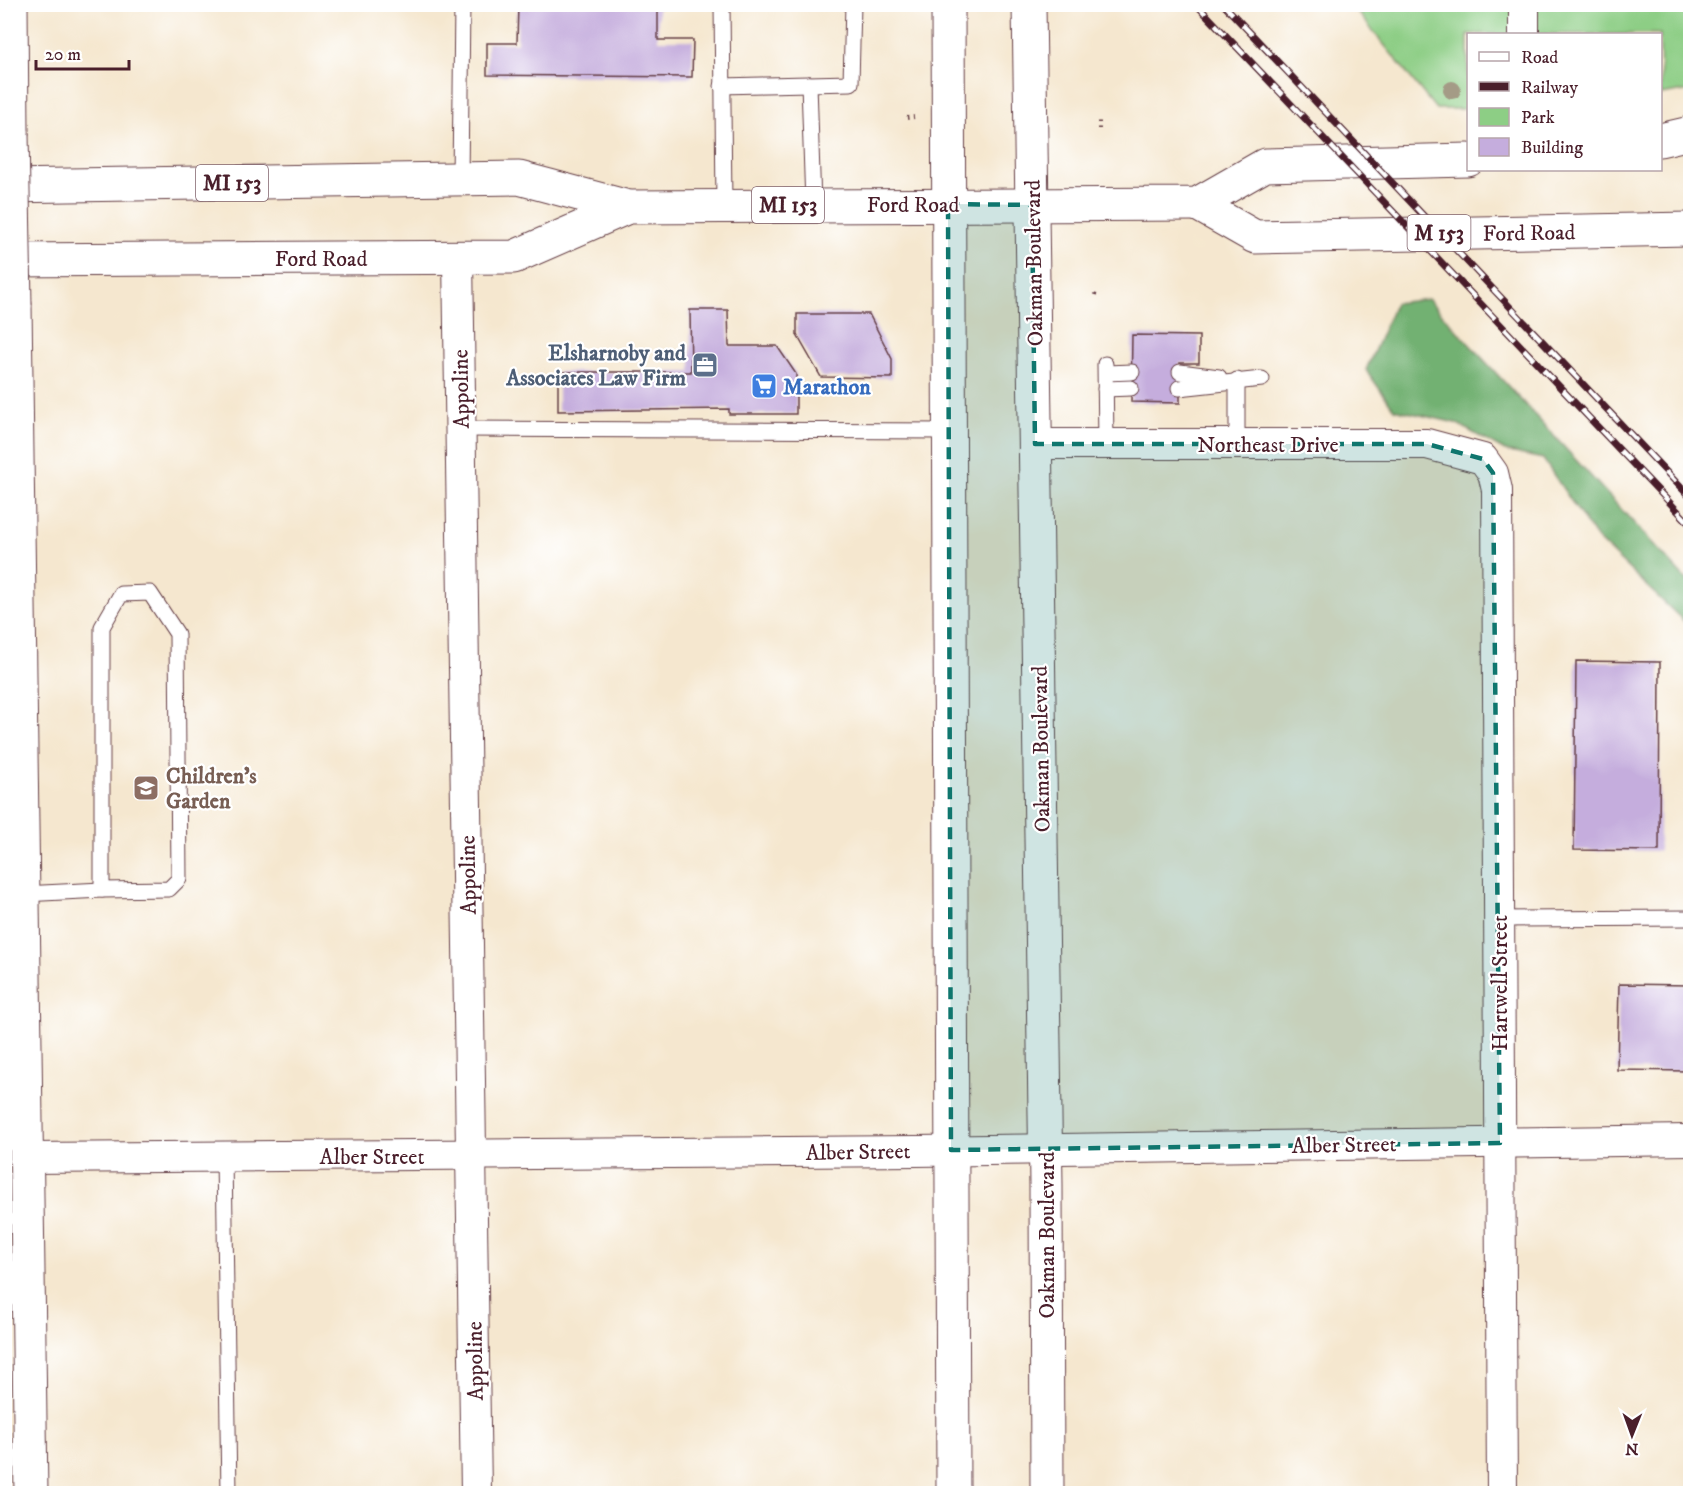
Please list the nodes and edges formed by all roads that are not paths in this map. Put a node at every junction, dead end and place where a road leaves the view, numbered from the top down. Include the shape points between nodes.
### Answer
1 (11, 4) edge
2 (462, 4) edge
3 (722, 4) edge
4 (853, 4) edge
5 (948, 4) edge
6 (1029, 4) edge
7 (1524, 4) edge
8 (1524, 33) edge
9 (809, 84) junction
10 (722, 86) junction
11 (1690, 133) edge
12 (1662, 140) edge
13 (1467, 160) edge
14 (460, 179) junction
15 (4, 186) edge
16 (948, 204) junction
17 (1197, 204) junction
18 (813, 205) junction
19 (1032, 205) junction
20 (724, 206) junction
21 (628, 207) junction
22 (1690, 229) edge
23 (458, 257) junction
24 (4, 260) edge
25 (1180, 372) dead end
26 (1262, 379) dead end
27 (1237, 380) junction
28 (1179, 388) dead end
29 (1105, 389) junction
30 (461, 429) junction
31 (949, 431) junction
32 (1035, 444) junction
33 (1106, 444) junction
34 (1237, 444) junction
35 (1493, 473) joint
36 (102, 890) junction
37 (23, 894) junction
38 (1690, 918) edge
39 (1499, 919) junction
40 (1690, 1140) edge
41 (1500, 1143) junction
42 (1045, 1148) junction
43 (951, 1150) junction
44 (471, 1155) junction
45 (224, 1157) junction
46 (26, 1158) junction
47 (31, 1494) edge
48 (229, 1494) edge
49 (476, 1494) edge
50 (953, 1494) edge
51 (1047, 1494) edge
52 (1502, 1494) edge

1 - 37 street, bridge
2 - 14 lane
3 - 10 lane
4 - 9 lane via 851,83
5 - 16 street
6 - 19 street, Oakman Boulevard
7 - 8 street
9 - 10 lane
9 - 18 lane
10 - 20 lane
11 - 12 street
13 - 17 street, Ford Road via 1265,165
14 - 15 street, Ford Road / MI 153
14 - 21 street, Ford Road / MI 153 via 519,178
16 - 18 street, Ford Road / MI 153
16 - 19 street, Ford Road / MI 153
16 - 31 street
17 - 19 street, Ford Road / MI 153
17 - 22 street, Ford Road / M 153 via 1255,237
18 - 20 street, Ford Road / MI 153
19 - 32 street, Oakman Boulevard
20 - 21 street, Ford Road / MI 153
21 - 23 street, Ford Road / MI 153 via 514,257
23 - 24 street, Ford Road / MI 153
23 - 30 street, Appoline
25 - 27 lane
26 - 27 lane
27 - 28 lane
27 - 34 lane
29 - 29 lane via 1132,380 1106,368
29 - 33 lane
30 - 31 lane
30 - 44 street, Appoline
31 - 43 street
32 - 33 street, Northeast Drive
32 - 42 street, Oakman Boulevard
33 - 34 street, Northeast Drive
34 - 35 street, Northeast Drive via 1427,444 1483,459
35 - 39 street, Hartwell Street via 1497,490
36 - 36 lane via 169,889 179,879 177,634 150,593 122,594 102,627
36 - 37 lane
37 - 46 street
38 - 39 lane
39 - 41 street, Hartwell Street
40 - 41 street, Alber Street
41 - 42 street, Alber Street
41 - 52 street, Hartwell Street
42 - 43 street, Alber Street
42 - 51 street, Oakman Boulevard
43 - 44 street, Alber Street
43 - 50 street
44 - 45 street, Alber Street
44 - 49 street, Appoline
45 - 46 street, Alber Street
45 - 48 lane
46 - 47 street

